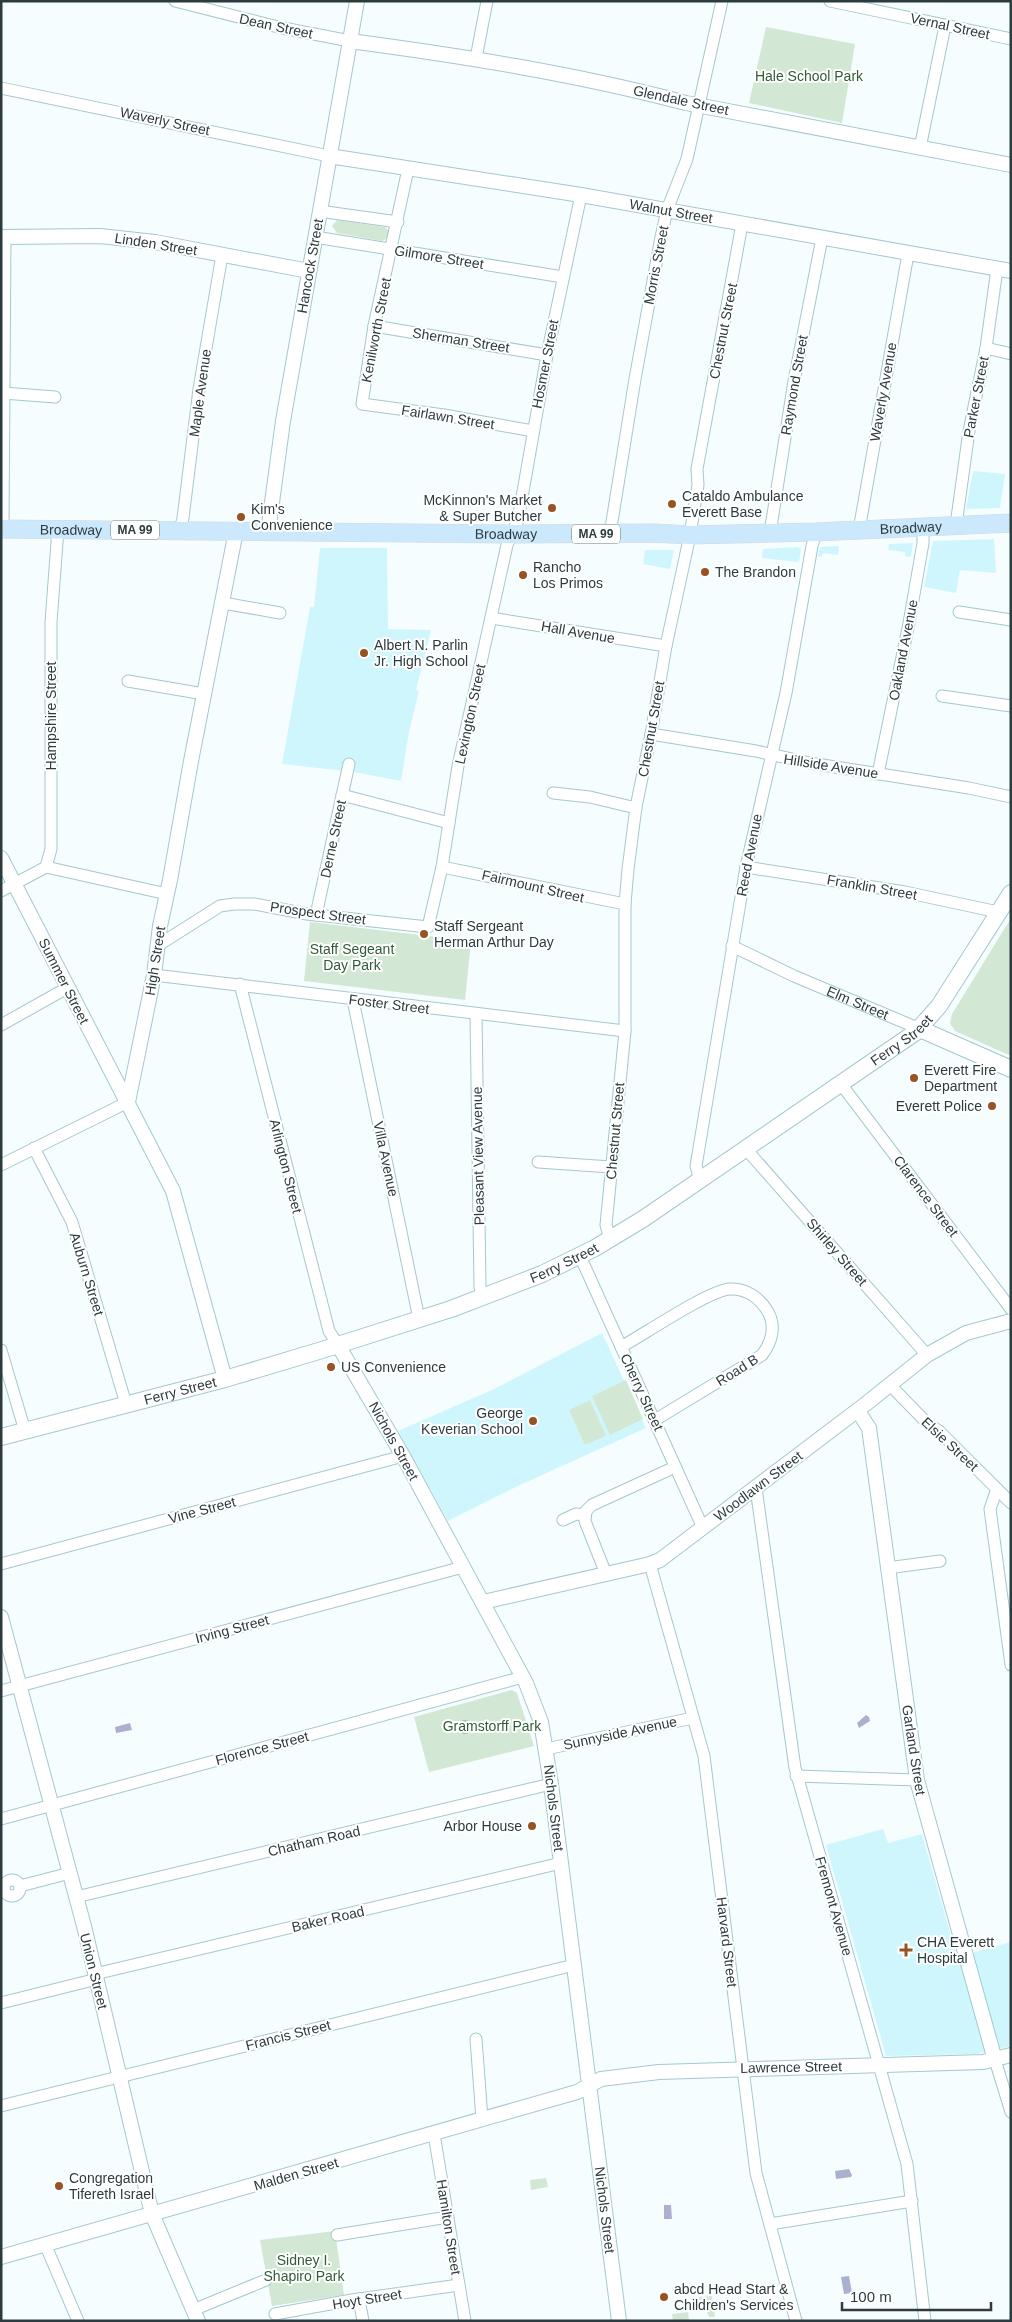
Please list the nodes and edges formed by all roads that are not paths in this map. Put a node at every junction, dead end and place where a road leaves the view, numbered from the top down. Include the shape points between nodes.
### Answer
1 (175, 1) edge
2 (357, 1) edge
3 (487, 1) edge
4 (722, 1) edge
5 (830, 1) edge
6 (874, 5) edge
7 (945, 26) junction
8 (1011, 39) edge
9 (350, 40) junction
10 (476, 58) junction
11 (1, 88) edge
12 (699, 105) junction
13 (920, 148) junction
14 (330, 156) junction
15 (1011, 165) edge
16 (408, 169) junction
17 (581, 195) junction
18 (320, 210) junction
19 (667, 210) junction
20 (398, 222) junction
21 (742, 224) junction
22 (3, 237) edge
23 (315, 237) junction
24 (822, 238) junction
25 (392, 249) junction
26 (908, 254) junction
27 (222, 255) junction
28 (308, 270) junction
29 (1004, 270) edge
30 (563, 277) junction
31 (374, 326) junction
32 (986, 348) junction
33 (1011, 354) edge
34 (547, 355) junction
35 (2, 393) edge
36 (55, 397) dead end
37 (362, 404) joint
38 (533, 431) junction
39 (1011, 523) edge
40 (956, 525) junction
41 (923, 526) junction
42 (2, 529) edge
43 (58, 529) junction
44 (180, 530) junction
45 (859, 530) junction
46 (236, 531) junction
47 (268, 532) junction
48 (816, 532) junction
49 (770, 533) junction
50 (512, 534) junction
51 (610, 534) junction
52 (690, 535) junction
53 (223, 603) junction
54 (959, 612) dead end
55 (280, 613) dead end
56 (491, 618) junction
57 (1011, 620) edge
58 (666, 646) junction
59 (128, 681) dead end
60 (204, 694) junction
61 (942, 696) dead end
62 (1011, 706) edge
63 (651, 734) junction
64 (771, 756) junction
65 (349, 764) dead end
66 (878, 774) junction
67 (553, 793) dead end
68 (342, 795) junction
69 (1011, 797) edge
70 (636, 808) junction
71 (449, 823) junction
72 (1, 858) edge
73 (46, 866) junction
74 (442, 867) junction
75 (746, 867) junction
76 (14, 884) junction
77 (1, 891) edge
78 (1011, 893) edge
79 (167, 894) junction
80 (625, 904) junction
81 (998, 912) junction
82 (316, 915) junction
83 (157, 946) junction
84 (732, 946) junction
85 (154, 975) junction
86 (240, 984) junction
87 (67, 988) junction
88 (354, 1000) junction
89 (476, 1014) junction
90 (1, 1025) edge
91 (920, 1029) junction
92 (625, 1031) junction
93 (1011, 1069) edge
94 (841, 1084) junction
95 (128, 1102) junction
96 (34, 1148) junction
97 (746, 1149) junction
98 (538, 1162) dead end
99 (1, 1165) edge
100 (611, 1167) junction
101 (700, 1180) junction
102 (610, 1239) junction
103 (580, 1256) junction
104 (483, 1298) junction
105 (1011, 1309) edge
106 (419, 1319) junction
107 (1011, 1321) edge
108 (338, 1345) junction
109 (621, 1347) junction
110 (1, 1350) edge
111 (927, 1355) junction
112 (225, 1378) junction
113 (890, 1385) junction
114 (126, 1404) junction
115 (858, 1411) junction
116 (655, 1420) junction
117 (25, 1431) junction
118 (1, 1437) edge
119 (403, 1456) junction
120 (675, 1467) junction
121 (756, 1488) junction
122 (996, 1489) junction
123 (1011, 1504) edge
124 (585, 1515) junction
125 (564, 1520) dead end
126 (703, 1528) junction
127 (940, 1560) dead end
128 (1, 1564) edge
129 (650, 1564) junction
130 (464, 1566) junction
131 (887, 1568) junction
132 (606, 1574) junction
133 (483, 1602) junction
134 (1, 1617) edge
135 (1011, 1664) edge
136 (524, 1678) junction
137 (20, 1686) junction
138 (1, 1691) edge
139 (694, 1718) junction
140 (546, 1748) junction
141 (796, 1776) junction
142 (917, 1780) junction
143 (551, 1784) junction
144 (52, 1805) junction
145 (1, 1818) edge
146 (561, 1863) junction
147 (70, 1873) junction
148 (20, 1886) dead end
149 (76, 1897) junction
150 (574, 1965) junction
151 (96, 1977) junction
152 (1, 2003) edge
153 (476, 2039) dead end
154 (1011, 2056) edge
155 (995, 2060) junction
156 (879, 2065) junction
157 (743, 2068) junction
158 (120, 2077) junction
159 (589, 2086) junction
160 (1, 2106) edge
161 (1011, 2112) edge
162 (482, 2119) junction
163 (434, 2134) junction
164 (912, 2200) junction
165 (152, 2214) junction
166 (448, 2217) junction
167 (770, 2224) junction
168 (337, 2235) dead end
169 (45, 2244) junction
170 (1, 2257) edge
171 (266, 2280) dead end
172 (459, 2285) junction
173 (359, 2299) junction
174 (274, 2314) dead end
175 (196, 2315) edge
176 (78, 2321) edge
177 (362, 2321) edge
178 (465, 2321) edge
179 (619, 2321) edge
180 (796, 2321) edge
181 (925, 2321) edge

1 - 9 street, Dean Street via 269,25
2 - 9 street, Hancock Street
3 - 10 street
4 - 12 street, Morris Street
5 - 6 street, Vernal Street
6 - 7 street, Vernal Street
7 - 8 street, Vernal Street
7 - 13 street
9 - 10 street, Glendale Street
9 - 14 street, Hancock Street
10 - 12 street, Glendale Street
11 - 14 street, Waverly Street
12 - 13 street, Glendale Street
12 - 19 street, Morris Street via 687,159
13 - 15 street, Glendale Street
14 - 16 street, Walnut Street
14 - 18 street, Hancock Street
16 - 17 street, Walnut Street
16 - 20 street, Kenilworth Street
17 - 19 street, Walnut Street
17 - 30 street, Hosmer Street
18 - 20 street
18 - 23 street, Hancock Street
19 - 21 street, Walnut Street
19 - 51 street, Morris Street
20 - 25 street, Kenilworth Street
21 - 24 street, Walnut Street
21 - 52 street, Chestnut Street via 697,469 698,485
22 - 27 street, Linden Street via 100,236 155,242
22 - 35 street
23 - 25 street, Gilmore Street
23 - 28 street, Hancock Street
24 - 26 street, Walnut Street
24 - 49 street, Raymond Street via 794,381
25 - 30 street, Gilmore Street
25 - 31 street, Kenilworth Street
26 - 29 street, Walnut Street
26 - 45 street, Waverly Avenue
27 - 28 street, Linden Street
27 - 44 street, Maple Avenue via 199,389
28 - 47 street, Hancock Street
29 - 32 street, Parker Street
30 - 34 street, Hosmer Street
31 - 34 street, Sherman Street
31 - 37 street, Kenilworth Street
32 - 33 street
32 - 40 street, Parker Street via 968,430
34 - 38 street, Hosmer Street
35 - 36 street
35 - 42 street
37 - 38 street, Fairlawn Street
38 - 50 street, Hosmer Street via 518,520
39 - 40 main road, Broadway / MA 99
40 - 41 main road, Broadway / MA 99
41 - 45 main road, Broadway / MA 99
41 - 66 street, Oakland Avenue via 909,623
42 - 43 main road, Broadway / MA 99
43 - 44 main road, Broadway / MA 99
43 - 73 street, Hampshire Street via 51,622 51,849
44 - 46 main road, Broadway / MA 99
45 - 48 main road, Broadway / MA 99
46 - 47 main road, Broadway / MA 99
46 - 53 street, High Street
47 - 50 main road, Broadway / MA 99
48 - 49 main road, Broadway / MA 99
48 - 64 street, Reed Avenue
49 - 52 main road, Broadway / MA 99
50 - 51 main road, Broadway / MA 99
50 - 56 street, Lexington Street
51 - 52 main road, Broadway / MA 99
52 - 58 street, Chestnut Street
53 - 55 street
53 - 60 street, High Street
54 - 57 street
56 - 58 street, Hall Avenue
56 - 71 street, Lexington Street via 458,766
58 - 63 street, Chestnut Street
59 - 60 street
60 - 79 street, High Street
61 - 62 street
63 - 64 street, Hillside Avenue
63 - 70 street, Chestnut Street
64 - 66 street, Hillside Avenue
64 - 75 street, Reed Avenue
65 - 68 street, Derne Street
66 - 69 street, Hillside Avenue
67 - 70 street via 590,797
68 - 71 street
68 - 82 street, Derne Street
70 - 80 street, Chestnut Street
71 - 74 street, Lexington Street
72 - 76 street, Summer Street
73 - 76 street
73 - 79 street
74 - 80 street, Fairmount Street
74 - 82 street, Prospect Street via 428,927
75 - 81 street, Franklin Street via 905,892
75 - 84 street, Reed Avenue
76 - 77 street
76 - 87 street, Summer Street
78 - 81 main road, Ferry Street
79 - 83 street, High Street
80 - 92 street, Chestnut Street
81 - 91 main road, Ferry Street via 939,1006
82 - 83 street, Prospect Street via 254,904 220,906
83 - 85 street, High Street
84 - 91 street, Elm Street
84 - 101 street, Reed Avenue via 696,1166
85 - 86 street, Foster Street
85 - 95 street, High Street
86 - 88 street, Foster Street
86 - 108 street, Arlington Street via 329,1331
87 - 90 street
87 - 95 street, Summer Street
88 - 89 street, Foster Street
88 - 106 street, Villa Avenue
89 - 92 street, Foster Street
89 - 104 street, Pleasant View Avenue via 480,1287
91 - 93 main road, Elm Street
91 - 94 main road, Ferry Street
92 - 100 street, Chestnut Street
94 - 97 main road, Ferry Street
94 - 105 street, Clarence Street
95 - 96 street
95 - 112 street via 173,1191
96 - 99 street
96 - 114 street, Auburn Street via 72,1222
97 - 101 main road, Ferry Street
97 - 111 street, Shirley Street
98 - 100 street
100 - 102 street, Chestnut Street via 606,1226
101 - 102 main road, Ferry Street
102 - 103 main road, Ferry Street
103 - 104 main road, Ferry Street
103 - 109 street, Cherry Street
104 - 106 main road, Ferry Street
106 - 108 main road, Ferry Street
107 - 111 street, Woodlawn Street via 966,1333
108 - 112 main road, Ferry Street
108 - 119 street, Nichols Street
109 - 116 street, Cherry Street
109 - 116 street, Road B via 725,1290 748,1292 762,1303 769,1314 771,1338 762,1355
110 - 117 street
111 - 113 street, Woodlawn Street
112 - 114 main road, Ferry Street
113 - 115 street, Woodlawn Street
113 - 122 street, Elsie Street
114 - 117 main road, Ferry Street
115 - 121 street, Woodlawn Street
115 - 131 street, Garland Street via 868,1428
116 - 120 street, Cherry Street
117 - 118 main road, Ferry Street
119 - 128 street, Vine Street
119 - 130 street, Nichols Street
120 - 124 street via 591,1506
120 - 126 street, Cherry Street
121 - 126 street, Woodlawn Street
121 - 141 street, Fremont Avenue
122 - 123 street, Elsie Street
122 - 135 street via 990,1511
124 - 125 street via 576,1514
124 - 132 street
126 - 129 street, Woodlawn Street via 665,1557
127 - 131 street
129 - 132 street, Woodlawn Street
129 - 139 street, Harvard Street
130 - 133 street, Nichols Street
130 - 137 street, Irving Street
131 - 142 street, Garland Street
132 - 133 street, Woodlawn Street
133 - 136 street, Nichols Street
134 - 137 street, Union Street
136 - 140 street, Nichols Street via 538,1713
136 - 144 street, Florence Street
137 - 138 street, Irving Street
137 - 144 street, Union Street
139 - 140 street, Sunnyside Avenue
139 - 157 street, Harvard Street via 704,1759
140 - 143 street, Nichols Street
141 - 142 street
141 - 156 street, Fremont Avenue
142 - 155 street, Garland Street
143 - 146 street, Nichols Street
143 - 149 street, Chatham Road
144 - 145 street, Florence Street
144 - 147 street, Union Street
146 - 150 street, Nichols Street
146 - 151 street, Baker Road
147 - 148 street
147 - 149 street, Union Street
149 - 151 street, Union Street
150 - 158 street, Francis Street
150 - 159 street, Nichols Street
151 - 152 street, Baker Road
151 - 158 street, Union Street
153 - 162 street
154 - 155 street, Lawrence Street
155 - 156 street, Lawrence Street
155 - 161 street, Garland Street
156 - 157 street, Lawrence Street
156 - 164 street, Fremont Avenue via 907,2164
157 - 159 street, Lawrence Street via 636,2074 603,2079
157 - 167 street, Harvard Street via 756,2173
158 - 160 street, Francis Street
158 - 165 street, Union Street
159 - 162 street, Malden Street
159 - 179 street, Nichols Street
162 - 163 street, Malden Street
163 - 165 street, Malden Street
163 - 166 street, Hamilton Street
164 - 167 street
164 - 181 street, Fremont Avenue
165 - 169 street, Malden Street
165 - 175 street, Union Street
166 - 168 street
166 - 172 street, Hamilton Street
167 - 180 street, Harvard Street
169 - 170 street, Malden Street
169 - 176 street
171 - 175 street
172 - 173 street, Hoyt Street
172 - 178 street, Hamilton Street
173 - 174 street, Hoyt Street
173 - 177 street

